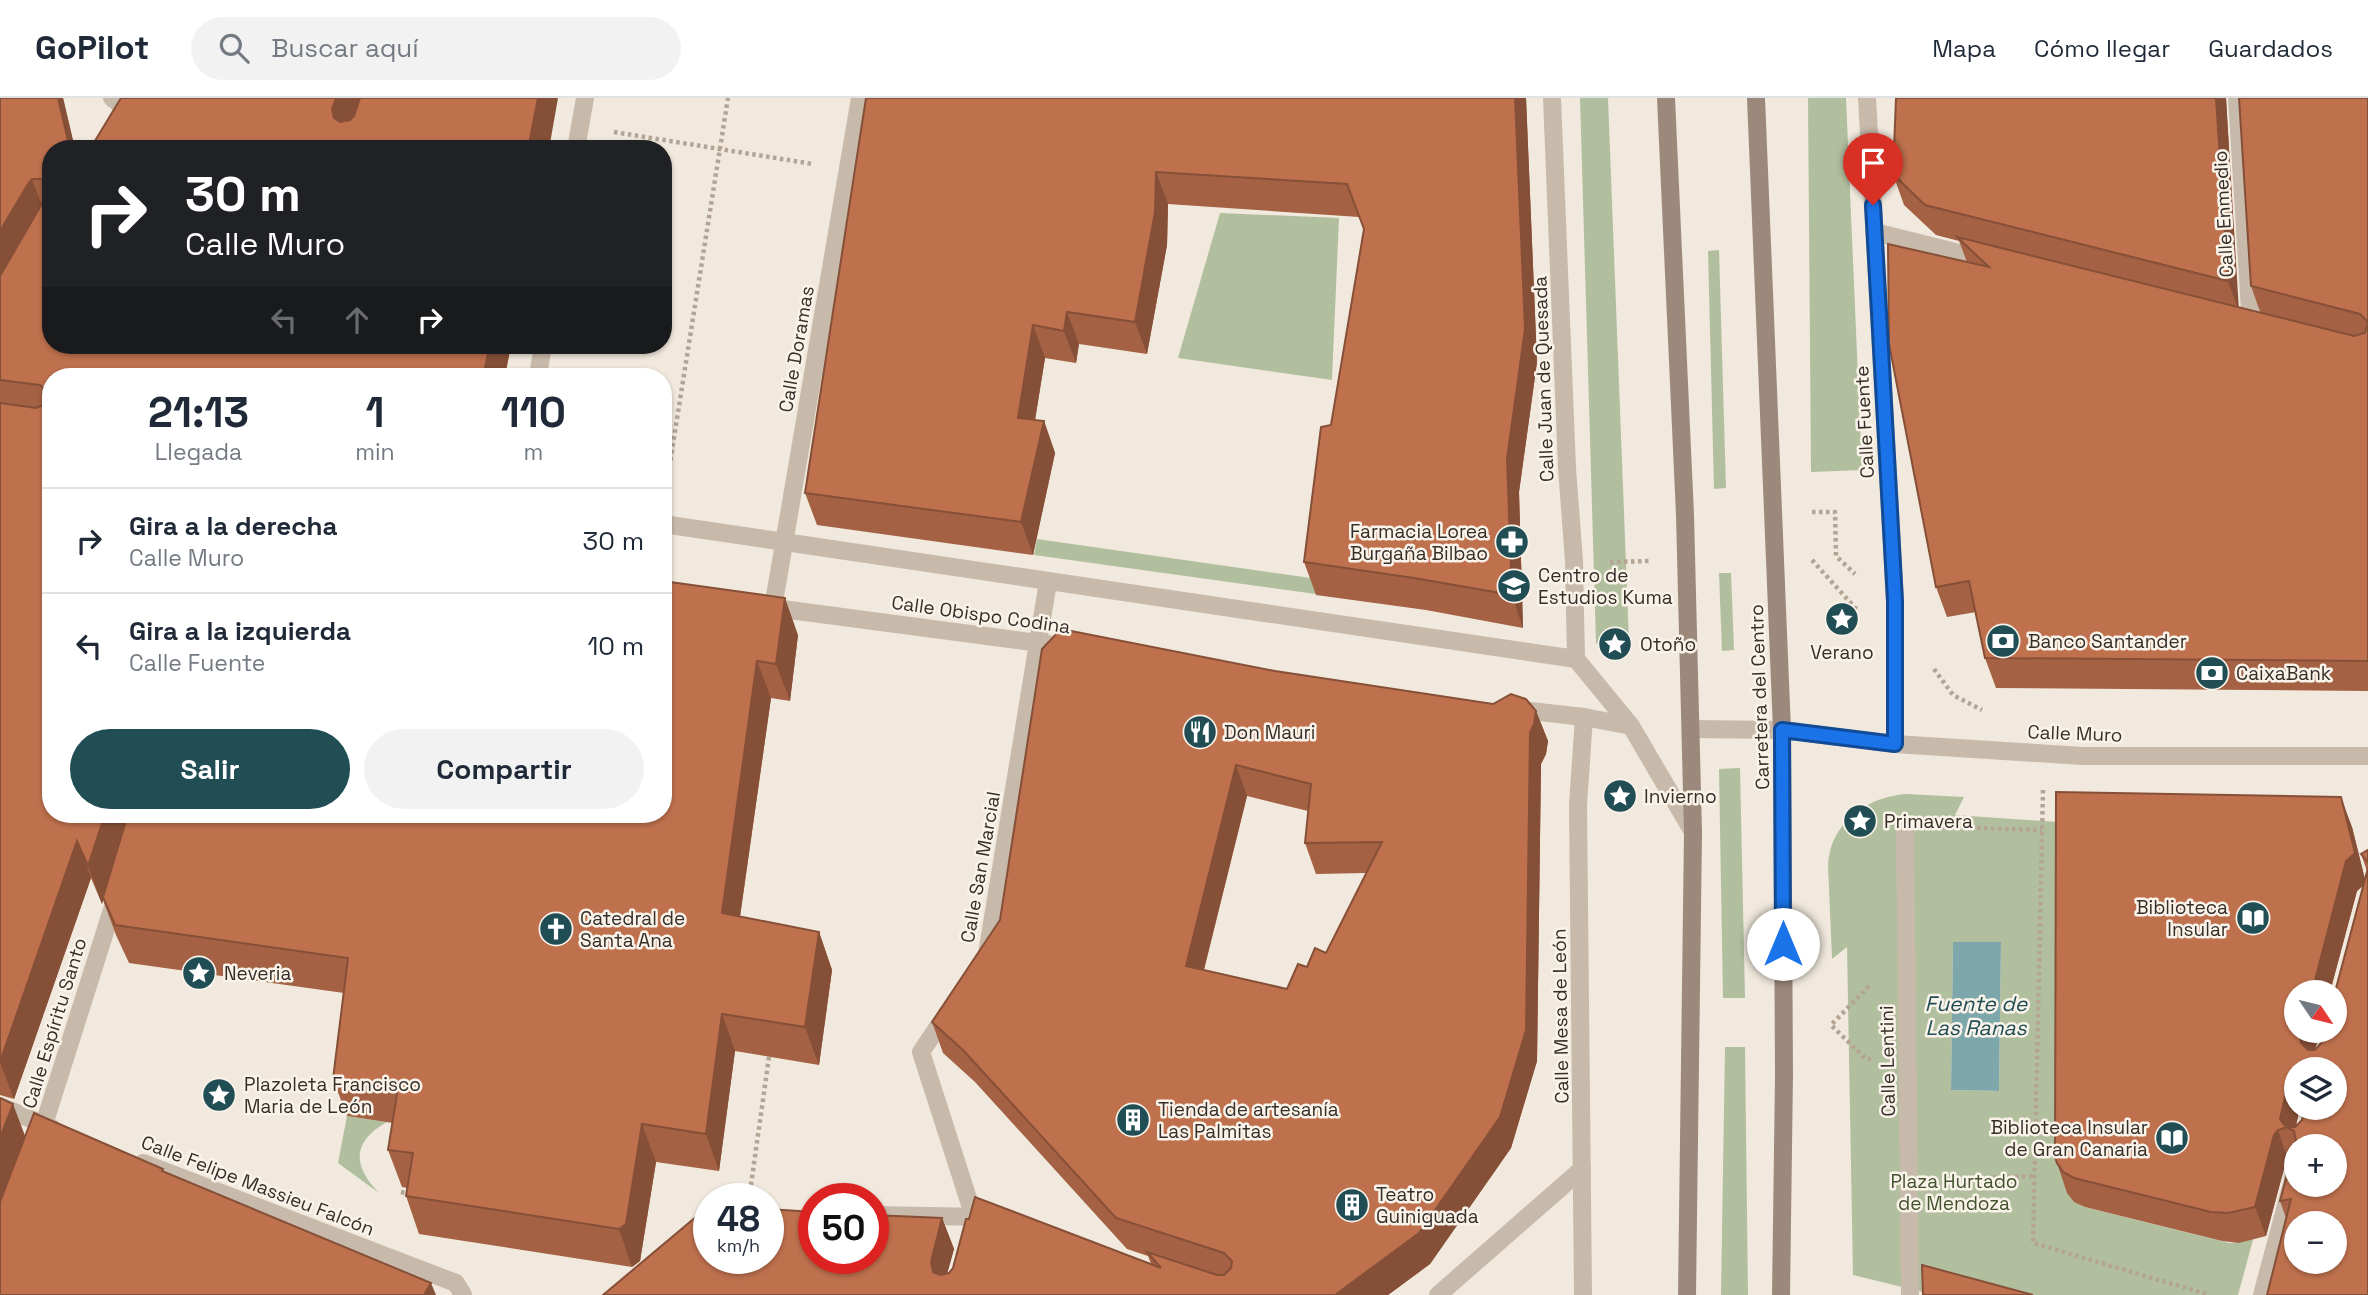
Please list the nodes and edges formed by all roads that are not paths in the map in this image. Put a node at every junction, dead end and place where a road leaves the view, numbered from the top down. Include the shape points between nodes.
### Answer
1 (585, 98) edge
2 (860, 98) edge
3 (1552, 98) edge
4 (1665, 98) edge
5 (1756, 98) edge
6 (1867, 98) edge
7 (2237, 98) edge
8 (578, 140) edge
9 (1875, 232) junction
10 (2006, 265) edge
11 (2251, 326) edge
12 (672, 525) edge
13 (783, 542) junction
14 (1048, 582) junction
15 (746, 604) edge
16 (773, 608) junction
17 (1038, 642) junction
18 (1093, 650) edge
19 (1576, 659) junction
20 (1491, 706) edge
21 (1584, 718) junction
22 (1631, 726) junction
23 (1691, 729) junction
24 (1782, 730) junction
25 (1895, 744) junction
26 (2368, 756) edge
27 (1905, 826) road end
28 (1693, 832) junction
29 (122, 878) edge
30 (981, 963) edge
31 (958, 997) edge
32 (0, 1106) edge
33 (44, 1125) junction
34 (70, 1135) edge
35 (36, 1149) edge
36 (122, 1154) edge
37 (1582, 1169) junction
38 (2288, 1197) edge
39 (889, 1216) edge
40 (1005, 1221) edge
41 (972, 1224) junction
42 (460, 1289) edge
43 (1438, 1295) edge
44 (1583, 1295) edge
45 (1687, 1295) edge
46 (1782, 1295) edge
47 (1910, 1295) edge
48 (2262, 1295) edge

1 - 8 street
2 - 13 street, Calle Doramas
3 - 19 street, Calle Juan de Quesada
4 - 23 main road
5 - 24 main road, Carretera del Centro
6 - 9 street, Calle Fuente
7 - 11 street, Calle Enmedio
9 - 10 street
9 - 25 street, Calle Fuente via 1895,601
12 - 13 street
13 - 14 street
13 - 16 street, Calle Doramas
14 - 17 street, Calle San Marcial
14 - 19 street
15 - 16 street, Calle Obispo Codina
16 - 17 street, Calle Obispo Codina
17 - 18 street, Calle Obispo Codina
17 - 30 street, Calle San Marcial via 988,952
19 - 22 street
20 - 21 street
21 - 22 street
21 - 37 street, Calle Mesa de León via 1577,805
22 - 28 street
23 - 24 street, Calle Muro
23 - 28 main road
24 - 25 street, Calle Muro
24 - 46 main road, Carretera del Centro
25 - 26 street, Calle Muro via 2083,756
27 - 47 street, Calle Lentini
28 - 45 main road
29 - 33 street, Calle Espíritu Santo
31 - 41 street via 920,1052
32 - 33 street
33 - 34 street
33 - 35 street, Calle Espíritu Santo
36 - 42 street, Calle Felipe Massieu Falcón
37 - 43 street
37 - 44 street, Calle Mesa de León
38 - 48 street
39 - 41 street
40 - 41 street via 992,1217

